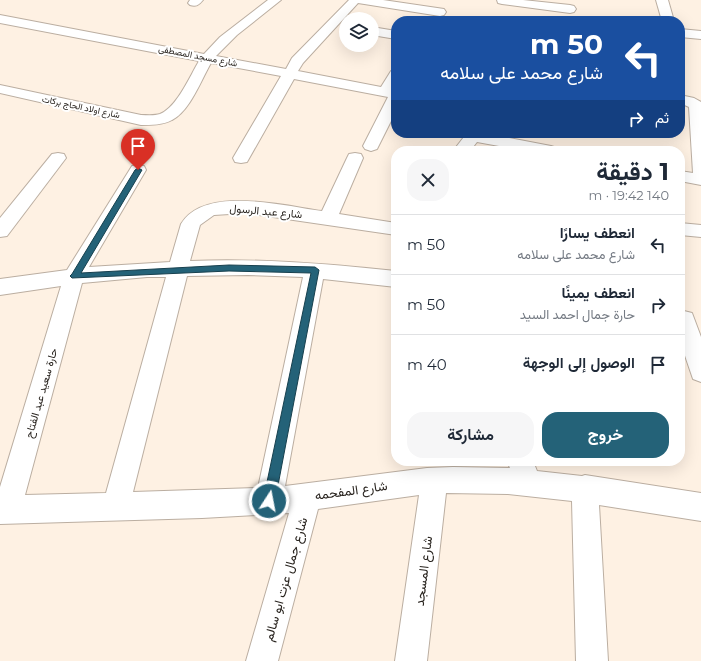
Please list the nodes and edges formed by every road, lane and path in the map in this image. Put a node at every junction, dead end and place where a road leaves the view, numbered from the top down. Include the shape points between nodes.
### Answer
1 (275, 0) edge
2 (355, 0) edge
3 (360, 0) edge
4 (662, 0) edge
5 (502, 1) edge
6 (572, 5) edge
7 (440, 12) dead end
8 (565, 16) edge
9 (667, 16) edge
10 (0, 18) edge
11 (331, 25) junction
12 (339, 26) edge
13 (379, 32) edge
14 (685, 33) edge
15 (391, 34) edge
16 (701, 35) edge
17 (208, 58) junction
18 (289, 74) junction
19 (0, 89) edge
20 (391, 94) edge
21 (391, 96) edge
22 (685, 100) edge
23 (685, 129) edge
24 (698, 132) junction
25 (471, 138) edge
26 (492, 138) edge
27 (371, 146) dead end
28 (465, 146) edge
29 (528, 146) edge
30 (58, 158) dead end
31 (241, 158) dead end
32 (355, 158) dead end
33 (138, 170) dead end
34 (701, 173) edge
35 (685, 177) edge
36 (701, 180) edge
37 (328, 218) junction
38 (391, 228) edge
39 (685, 229) edge
40 (0, 231) edge
41 (701, 231) edge
42 (178, 270) junction
43 (315, 270) junction
44 (74, 276) junction
45 (391, 278) edge
46 (0, 287) edge
47 (688, 319) edge
48 (701, 372) edge
49 (524, 472) edge
50 (450, 474) edge
51 (585, 488) junction
52 (308, 496) junction
53 (269, 501) junction
54 (116, 506) junction
55 (701, 507) edge
56 (4, 510) edge
57 (262, 661) edge
58 (411, 661) edge
59 (592, 661) edge

1 - 17 street via 218,45
2 - 11 street
3 - 7 street
4 - 9 street
5 - 6 street
6 - 8 street
10 - 17 street, شارع مسجد المصطفى
11 - 12 street
11 - 18 street via 303,54
13 - 15 street
14 - 16 street
17 - 18 street, شارع مسجد المصطفى
17 - 19 street, شارع اولاد الحاج بركات via 178,107 162,119 141,120
18 - 20 street, شارع مسجد المصطفى
18 - 31 street
21 - 27 street
22 - 24 street via 696,105
23 - 24 street
24 - 34 street
25 - 28 street
26 - 29 street
30 - 40 street
32 - 37 street
33 - 44 street, حارة سعيد عبد الفتاح
35 - 36 street
37 - 38 street, شارع عبد الرسول
37 - 42 street, شارع عبد الرسول via 254,208 223,207 209,210 196,216 190,224
39 - 41 street
42 - 43 street
42 - 44 street
42 - 54 street, شارع عبد الرسول
43 - 45 street
43 - 53 street
44 - 46 street
44 - 56 street, حارة سعيد عبد الفتاح
47 - 48 street
49 - 50 street, شارع المفحمه
49 - 51 street, شارع المفحمه
50 - 52 street, شارع المفحمه
50 - 58 street, شارع المسجد
51 - 55 street, شارع المفحمه
51 - 59 street
52 - 53 street, شارع المفحمه
52 - 57 street, شارع جمال عزت ابو سالم
53 - 54 street, شارع المفحمه
54 - 56 street, شارع المفحمه

